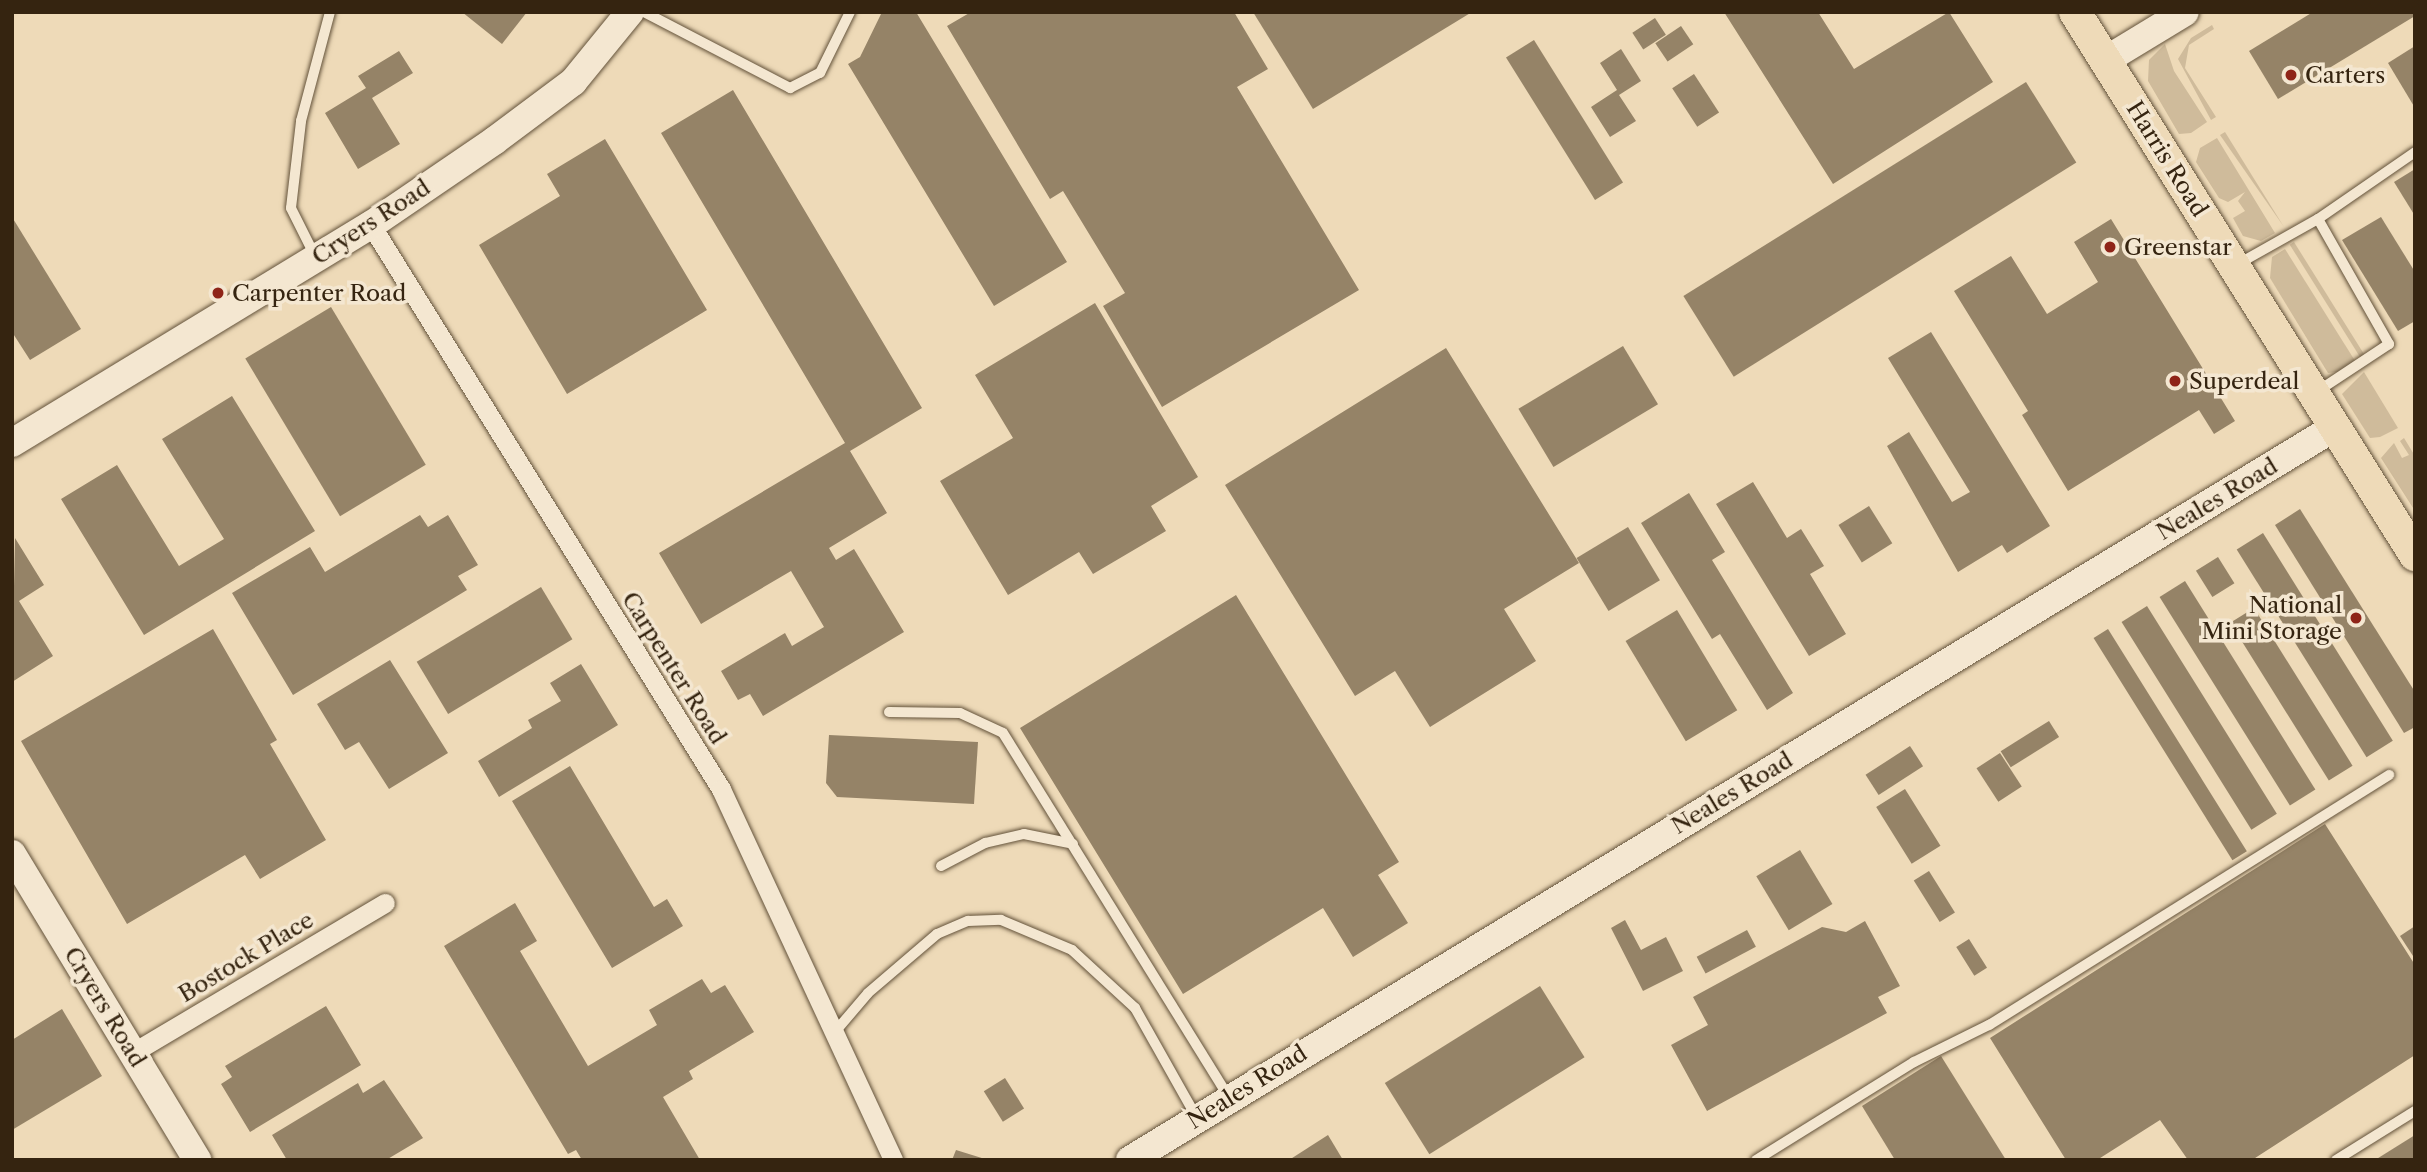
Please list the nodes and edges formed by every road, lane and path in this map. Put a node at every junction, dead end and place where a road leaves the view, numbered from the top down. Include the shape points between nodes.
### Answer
1 (330, 12) edge
2 (630, 12) edge
3 (644, 12) edge
4 (849, 12) edge
5 (2076, 12) edge
6 (2185, 12) edge
7 (2106, 60) junction
8 (2415, 152) edge
9 (2318, 219) junction
10 (371, 225) junction
11 (316, 258) junction
12 (2234, 267) junction
13 (2314, 394) junction
14 (2335, 427) junction
15 (12, 443) edge
16 (2415, 555) edge
17 (889, 712) dead end
18 (2389, 775) dead end
19 (1073, 844) junction
20 (12, 854) edge
21 (942, 866) dead end
22 (385, 903) dead end
23 (834, 1033) junction
24 (132, 1053) junction
25 (1229, 1098) junction
26 (2415, 1111) edge
27 (1197, 1118) junction
28 (197, 1160) edge
29 (892, 1160) edge
30 (1130, 1160) edge
31 (1756, 1160) edge
32 (2336, 1160) edge

1 - 11 lane via 301,121 291,208
2 - 10 street, Cryers Road via 573,82
3 - 4 lane via 790,88 820,73
5 - 7 main road, Harris Road
6 - 7 street
7 - 12 main road, Harris Road
8 - 9 lane
9 - 12 lane
9 - 13 lane via 2389,344
10 - 11 street, Cryers Road
10 - 23 street, Carpenter Road via 720,789
11 - 15 street, Cryers Road
12 - 13 main road, Harris Road
13 - 14 main road, Harris Road
14 - 16 main road, Harris Road
14 - 25 street, Neales Road
17 - 19 lane via 960,713 1003,733
18 - 31 lane via 1981,1031 1938,1048
19 - 21 lane via 1024,834 985,843
19 - 25 lane
20 - 24 street, Cryers Road
22 - 24 street, Bostock Place
23 - 27 lane via 884,977 937,934 968,921 1001,920 1072,950 1135,1008
23 - 29 street, Carpenter Road
24 - 28 street, Cryers Road
25 - 27 street, Neales Road
26 - 32 lane
27 - 30 street, Neales Road

